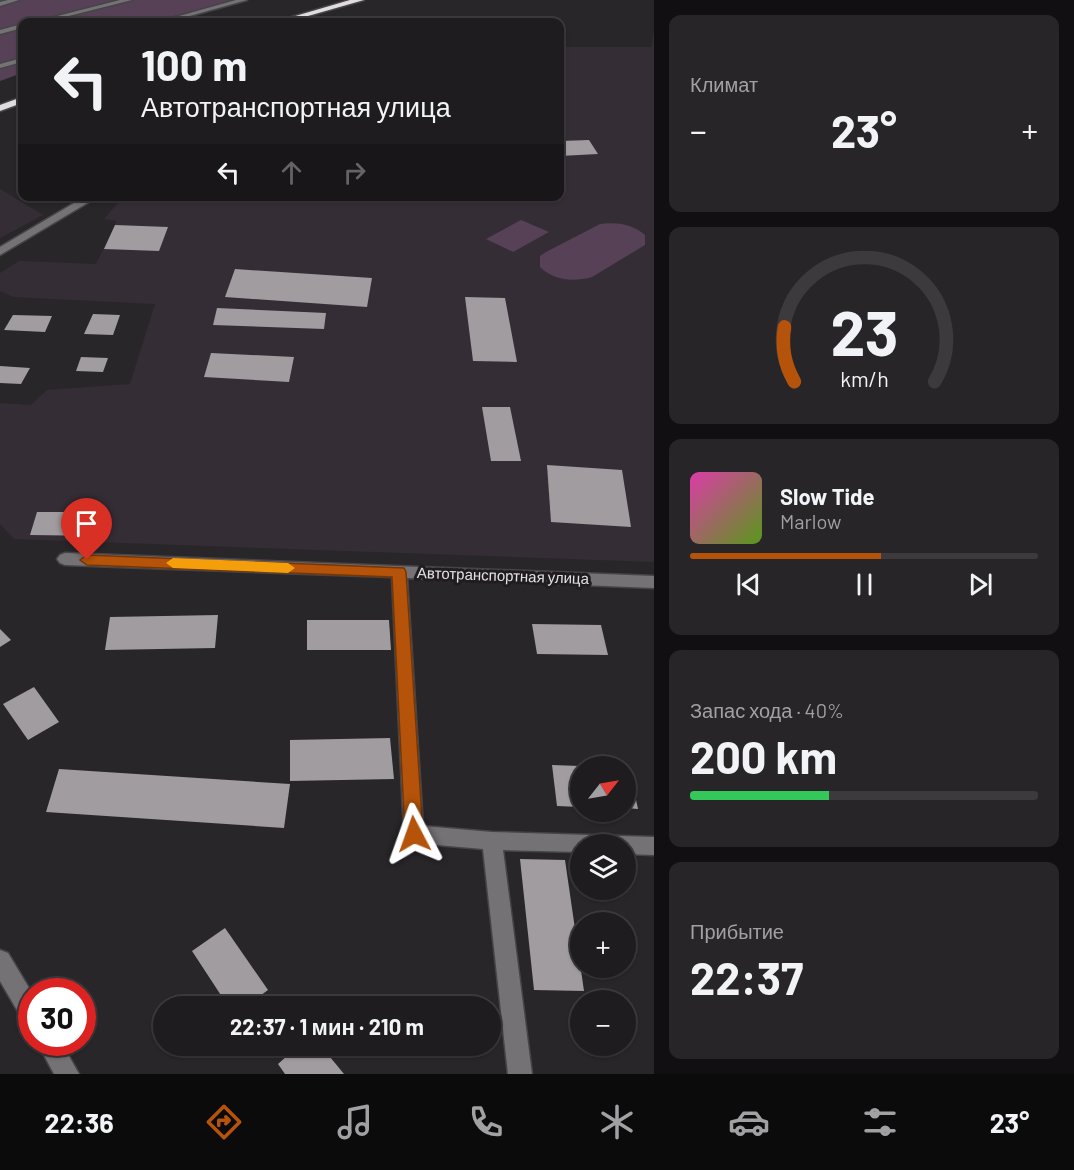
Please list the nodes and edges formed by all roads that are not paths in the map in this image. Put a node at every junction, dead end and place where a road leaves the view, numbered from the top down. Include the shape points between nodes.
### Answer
1 (16, 0) edge
2 (129, 0) edge
3 (244, 0) edge
4 (360, 0) edge
5 (0, 4) edge
6 (55, 18) edge
7 (177, 18) edge
8 (294, 18) edge
9 (18, 27) edge
10 (0, 32) edge
11 (18, 61) edge
12 (0, 66) edge
13 (18, 101) edge
14 (0, 108) edge
15 (86, 201) edge
16 (0, 252) edge
17 (64, 559) dead end
18 (399, 572) junction
19 (654, 582) edge
20 (492, 841) junction
21 (570, 843) edge
22 (636, 845) edge
23 (654, 846) edge
24 (0, 961) edge
25 (18, 991) edge
26 (56, 1056) edge
27 (67, 1074) edge
28 (520, 1074) edge

1 - 5 street
2 - 6 street
3 - 7 street
4 - 8 highway
9 - 10 street
11 - 12 street
13 - 14 highway
15 - 16 street
17 - 18 street, Автотранспортная улица
18 - 19 street, Автотранспортная улица
18 - 20 street via 414,834
20 - 21 street
20 - 28 street
22 - 23 street
24 - 25 street
26 - 27 street

